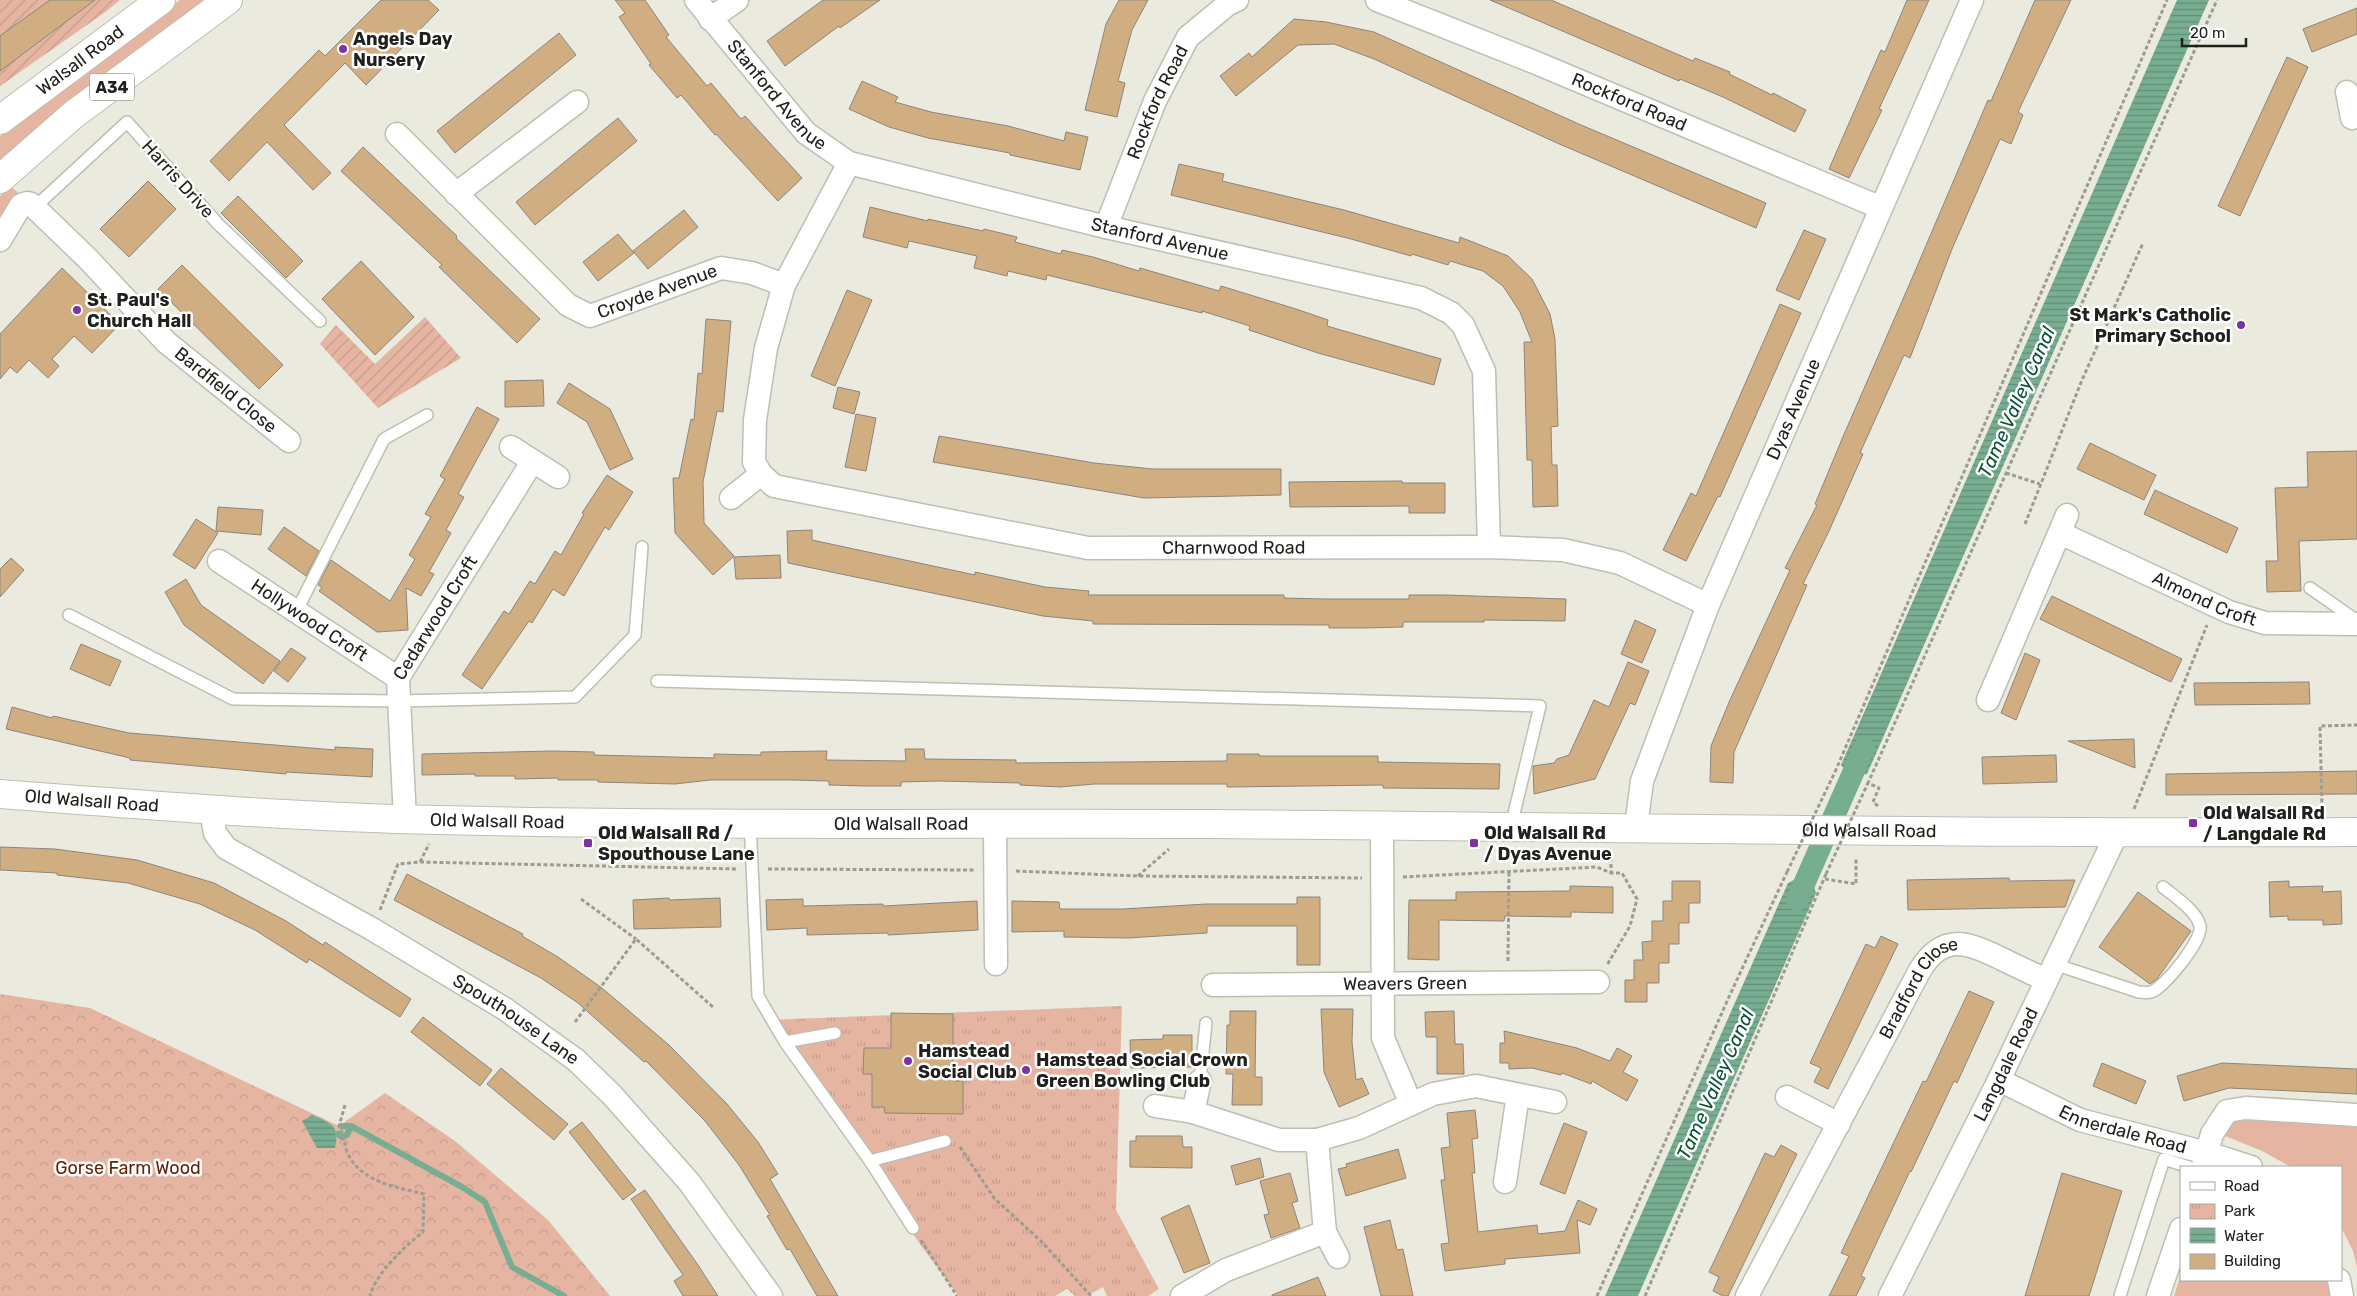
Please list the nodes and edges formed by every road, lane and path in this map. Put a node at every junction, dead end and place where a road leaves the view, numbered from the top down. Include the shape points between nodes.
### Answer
1 (161, 0) edge
2 (228, 0) edge
3 (696, 0) edge
4 (737, 0) edge
5 (1237, 0) edge
6 (1377, 0) edge
7 (1972, 0) edge
8 (2167, 0) edge
9 (2217, 0) edge
10 (710, 19) junction
11 (2347, 92) dead end
12 (577, 102) dead end
13 (2357, 116) edge
14 (0, 120) edge
15 (397, 134) dead end
16 (849, 163) junction
17 (0, 179) edge
18 (456, 194) junction
19 (35, 207) junction
20 (1880, 208) junction
21 (1106, 227) junction
22 (0, 240) edge
23 (2143, 243) dead end
24 (784, 285) junction
25 (320, 321) dead end
26 (427, 415) dead end
27 (289, 441) dead end
28 (512, 447) dead end
29 (532, 462) junction
30 (761, 474) junction
31 (2006, 474) junction
32 (558, 477) dead end
33 (2040, 484) junction
34 (731, 498) dead end
35 (2025, 524) dead end
36 (642, 547) dead end
37 (1489, 547) junction
38 (219, 561) dead end
39 (2310, 588) dead end
40 (1708, 605) junction
41 (2215, 605) junction
42 (296, 612) junction
43 (69, 615) dead end
44 (2357, 622) edge
45 (398, 678) junction
46 (657, 681) dead end
47 (1988, 700) dead end
48 (399, 701) junction
49 (2357, 726) edge
50 (1868, 783) junction
51 (0, 794) edge
52 (211, 810) junction
53 (405, 819) junction
54 (440, 820) junction
55 (750, 822) junction
56 (995, 825) junction
57 (1382, 826) junction
58 (1511, 826) junction
59 (1636, 827) junction
60 (1890, 830) junction
61 (2122, 831) junction
62 (2322, 832) junction
63 (2357, 832) edge
64 (1167, 850) dead end
65 (1856, 859) dead end
66 (420, 862) junction
67 (751, 869) junction
68 (995, 870) junction
69 (1509, 872) junction
70 (1137, 876) junction
71 (1382, 878) junction
72 (1825, 880) junction
73 (2163, 887) dead end
74 (581, 899) dead end
75 (372, 929) junction
76 (636, 939) junction
77 (996, 964) dead end
78 (2050, 972) junction
79 (1598, 982) joint
80 (1508, 983) junction
81 (1213, 985) dead end
82 (1383, 985) junction
83 (713, 1007) dead end
84 (575, 1022) dead end
85 (1206, 1023) dead end
86 (835, 1033) dead end
87 (785, 1042) junction
88 (1999, 1080) junction
89 (1200, 1081) joint
90 (1518, 1095) junction
91 (1787, 1097) dead end
92 (1555, 1102) dead end
93 (1411, 1104) junction
94 (345, 1105) dead end
95 (1155, 1106) dead end
96 (1193, 1112) junction
97 (2357, 1115) edge
98 (1839, 1124) junction
99 (945, 1140) joint
100 (1317, 1140) junction
101 (2204, 1160) edge
102 (870, 1161) junction
103 (2186, 1166) edge
104 (2244, 1166) edge
105 (1505, 1182) dead end
106 (913, 1228) joint
107 (1325, 1232) junction
108 (2180, 1232) edge
109 (1338, 1257) dead end
110 (2339, 1281) edge
111 (1757, 1291) edge
112 (370, 1296) edge
113 (770, 1296) edge
114 (957, 1296) edge
115 (1091, 1296) edge
116 (1182, 1296) edge
117 (1596, 1296) edge
118 (1645, 1296) edge
119 (1890, 1296) edge
120 (2120, 1296) edge
121 (2158, 1296) edge
122 (2342, 1296) edge

1 - 14 main road, Walsall Road / A34
2 - 17 main road, A34 via 74,115
3 - 10 street, Stanford Avenue
4 - 10 street
5 - 21 street, Rockford Road via 1188,37 1154,101
6 - 20 street, Rockford Road via 1534,62
7 - 20 street, Dyas Avenue
8 - 117 path, bridge via 1834,772 1728,999
9 - 31 path
10 - 16 street, Stanford Avenue via 806,133
11 - 13 street via 2352,118
12 - 18 street
15 - 18 street, Croyde Avenue
16 - 21 street, Stanford Avenue
16 - 24 street
18 - 24 street, Croyde Avenue via 568,305 590,316 721,268 752,273
19 - 22 street via 27,203 21,205
19 - 25 lane, Harris Drive via 127,122 218,224
19 - 27 street, Bardfield Close via 166,342
20 - 40 street, Dyas Avenue
21 - 37 street, Stanford Avenue via 1421,298 1451,313 1467,332 1484,371
23 - 33 path
24 - 30 street via 766,348 755,420 754,462
26 - 42 lane via 384,439
28 - 29 street
29 - 32 street
29 - 45 street, Cedarwood Croft
30 - 34 street
30 - 37 street, Charnwood Road via 774,486 1088,548
31 - 33 path
31 - 50 path
33 - 35 path
36 - 48 lane via 634,635 574,697
37 - 40 street, Charnwood Road via 1564,550 1620,563
38 - 42 street, Hollywood Croft
39 - 44 lane
40 - 59 street, Dyas Avenue via 1642,782
41 - 44 street, Almond Croft via 2265,624
41 - 47 street, Almond Croft via 2063,524
41 - 61 path
42 - 45 street, Hollywood Croft
43 - 48 lane via 233,699
45 - 48 street, Cedarwood Croft
46 - 58 lane via 1540,706
48 - 53 street, Cedarwood Croft
49 - 62 path via 2320,726
50 - 60 path via 1878,788 1873,802 1881,809
50 - 72 path, bridge
51 - 52 main road, Old Walsall Road
52 - 53 main road, Old Walsall Road
52 - 75 street, Spouthouse Lane via 215,833 226,848
53 - 54 main road, Old Walsall Road
54 - 55 main road, Old Walsall Road
54 - 66 path
55 - 56 main road, Old Walsall Road
55 - 67 lane
56 - 57 main road, Old Walsall Road
56 - 68 street, Old Walsall Road
57 - 58 main road, Old Walsall Road
57 - 71 street
58 - 59 main road, Old Walsall Road
59 - 60 main road, Old Walsall Road
60 - 61 main road, Old Walsall Road
61 - 62 main road, Old Walsall Road
61 - 78 street, Langdale Road
62 - 63 main road, Old Walsall Road
64 - 70 path
65 - 72 path via 1856,884
66 - 67 path
66 - 75 path via 398,864
67 - 68 path
67 - 87 lane via 758,996
68 - 70 path
68 - 77 street, Old Walsall Road
69 - 71 path
69 - 79 path via 1597,867 1622,872 1637,898 1630,926
69 - 80 path
70 - 71 path
71 - 82 street
72 - 118 path
73 - 78 lane via 2197,918 2201,927 2197,941 2156,990 2139,992
74 - 76 path
75 - 113 street, Spouthouse Lane via 505,1009 576,1060 612,1095 689,1182
76 - 83 path
76 - 84 path
78 - 88 street, Langdale Road
78 - 98 street, Bradford Close via 1969,944 1954,944 1933,952 1920,970
79 - 80 street, Weavers Green
80 - 82 street, Weavers Green
81 - 82 street, Weavers Green
82 - 93 street via 1383,1038
85 - 89 lane
86 - 87 lane
87 - 102 lane
88 - 101 street, Ennerdale Road via 2080,1120
88 - 119 street, Langdale Road
89 - 96 street
90 - 92 street
90 - 93 street via 1476,1086 1433,1094
90 - 105 street
91 - 98 street
93 - 100 street via 1359,1128
94 - 112 path via 339,1126 354,1163 376,1181 424,1194 423,1232 401,1250 372,1288
95 - 96 street
96 - 100 street via 1279,1140
97 - 101 street via 2246,1108 2227,1111 2212,1134
98 - 111 street, Bradford Close
99 - 102 lane
99 - 115 path via 958,1144 994,1198 1042,1242
100 - 107 street
101 - 104 street, Ennerdale Road
102 - 106 lane
103 - 120 lane via 2164,1159
106 - 114 path
107 - 109 street
107 - 116 street via 1226,1270
108 - 121 street
110 - 122 street

